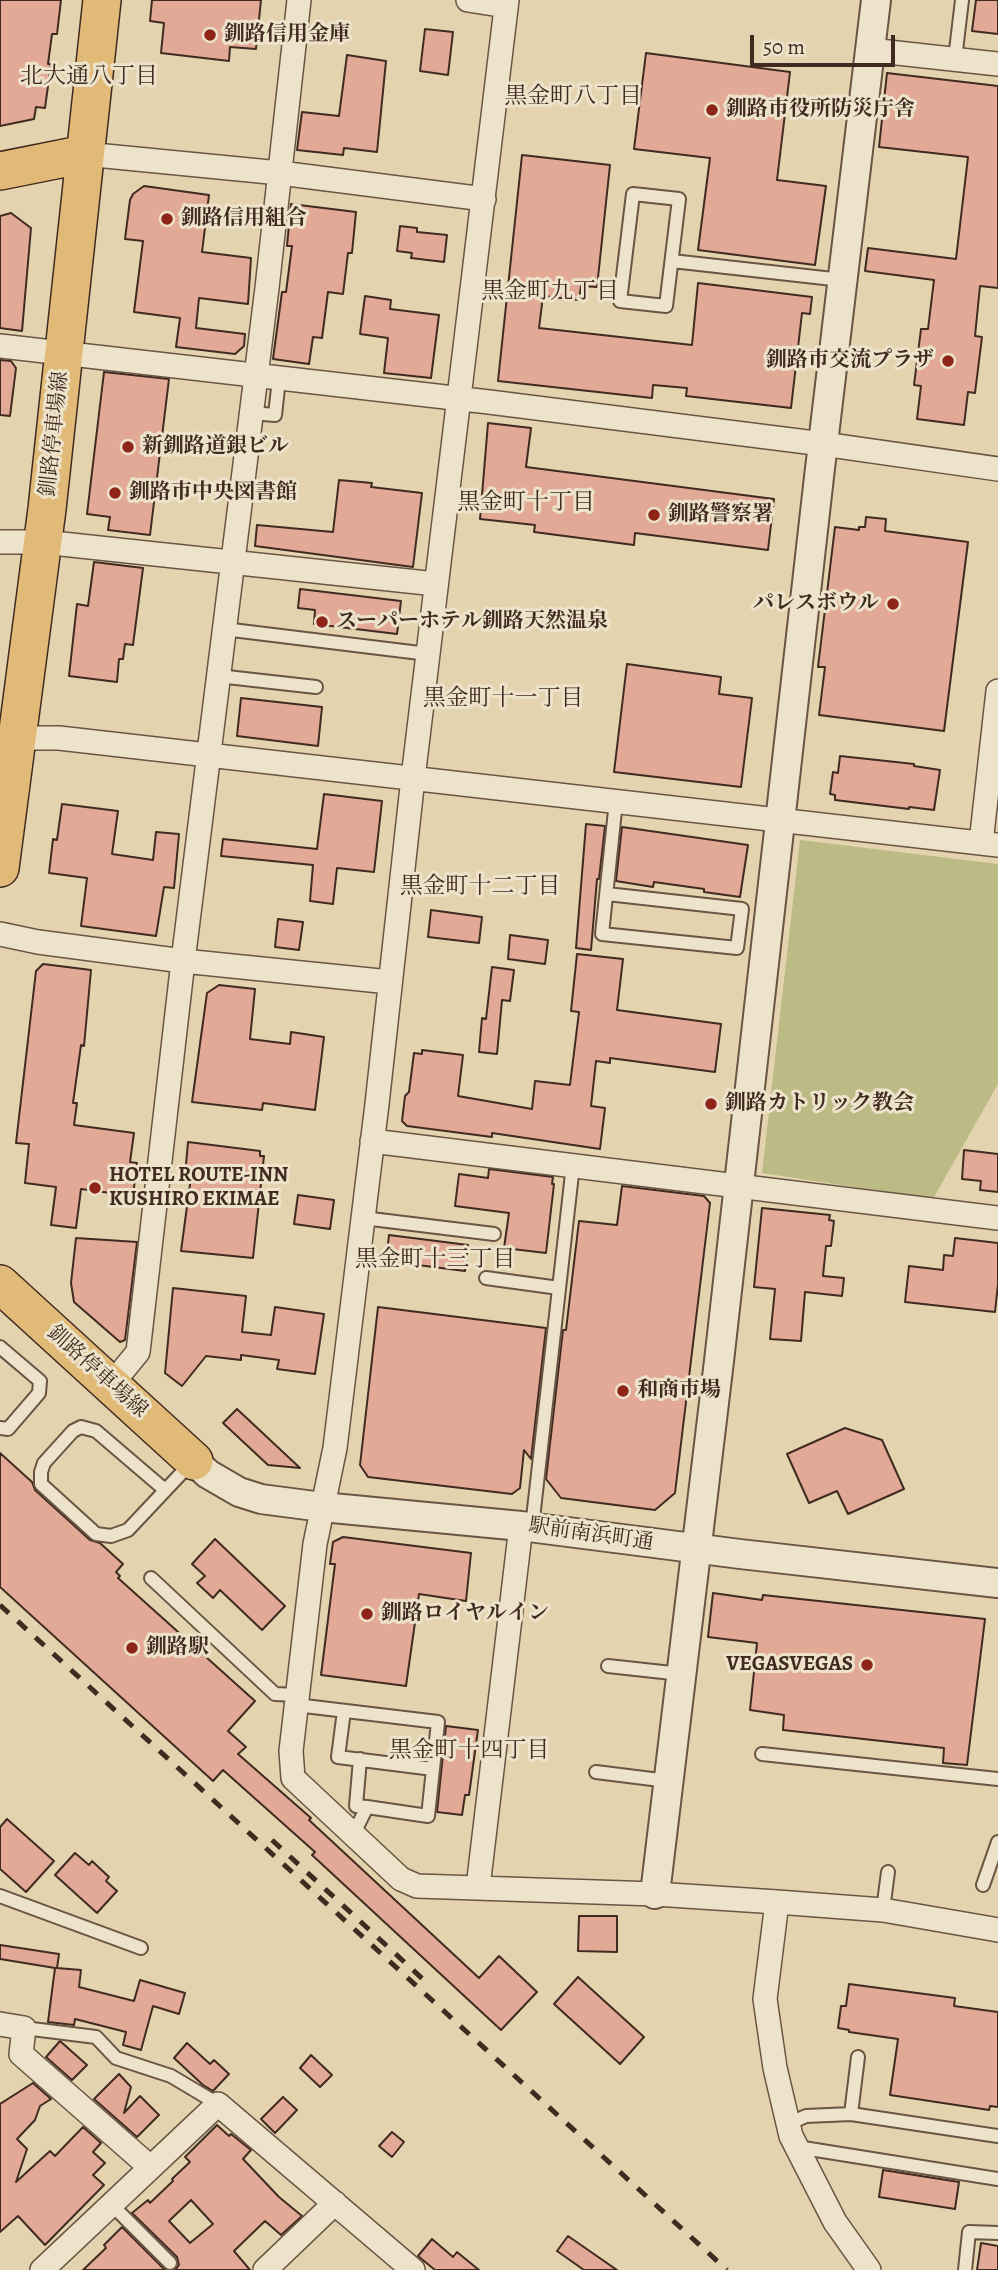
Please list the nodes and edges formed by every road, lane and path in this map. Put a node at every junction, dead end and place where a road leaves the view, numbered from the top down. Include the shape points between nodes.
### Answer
1 (102, 0) edge
2 (299, 0) edge
3 (468, 0) edge
4 (876, 0) edge
5 (962, 0) edge
6 (506, 3) edge
7 (870, 50) junction
8 (955, 59) junction
9 (998, 64) edge
10 (85, 154) junction
11 (0, 172) edge
12 (280, 173) junction
13 (484, 199) junction
14 (672, 261) junction
15 (842, 280) junction
16 (0, 346) edge
17 (63, 353) junction
18 (255, 377) junction
19 (279, 379) junction
20 (459, 398) junction
21 (251, 413) junction
22 (823, 444) junction
23 (998, 468) edge
24 (0, 542) edge
25 (43, 542) junction
26 (232, 563) junction
27 (436, 584) junction
28 (224, 629) junction
29 (428, 654) junction
30 (218, 676) junction
31 (316, 687) dead end
32 (998, 691) edge
33 (8, 738) edge
34 (209, 756) junction
35 (412, 778) junction
36 (992, 790) edge
37 (616, 801) junction
38 (780, 820) junction
39 (989, 844) edge
40 (0, 868) edge
41 (607, 894) junction
42 (0, 934) edge
43 (183, 961) junction
44 (390, 982) junction
45 (372, 1142) junction
46 (573, 1165) junction
47 (739, 1187) junction
48 (363, 1218) junction
49 (998, 1218) edge
50 (494, 1234) dead end
51 (485, 1278) dead end
52 (0, 1284) edge
53 (559, 1288) junction
54 (0, 1347) edge
55 (111, 1385) junction
56 (0, 1428) edge
57 (194, 1461) junction
58 (165, 1490) junction
59 (322, 1507) junction
60 (527, 1526) junction
61 (696, 1549) junction
62 (151, 1578) dead end
63 (998, 1583) edge
64 (608, 1666) dead end
65 (681, 1674) junction
66 (296, 1700) junction
67 (344, 1711) junction
68 (762, 1754) dead end
69 (360, 1759) junction
70 (433, 1769) junction
71 (596, 1772) dead end
72 (998, 1779) edge
73 (669, 1781) junction
74 (367, 1807) junction
75 (353, 1835) junction
76 (998, 1842) edge
77 (888, 1872) dead end
78 (983, 1885) dead end
79 (478, 1887) junction
80 (655, 1894) junction
81 (0, 1896) edge
82 (777, 1902) junction
83 (883, 1910) junction
84 (998, 1930) edge
85 (141, 1948) dead end
86 (0, 2024) edge
87 (23, 2028) junction
88 (858, 2057) dead end
89 (218, 2104) junction
90 (851, 2114) junction
91 (788, 2124) junction
92 (998, 2136) edge
93 (796, 2147) junction
94 (150, 2166) junction
95 (998, 2179) edge
96 (335, 2203) junction
97 (111, 2204) junction
98 (998, 2233) edge
99 (170, 2263) dead end
100 (42, 2270) edge
101 (265, 2270) edge
102 (413, 2270) edge
103 (869, 2270) edge
104 (965, 2270) edge

1 - 10 main road, 釧路停車場線
2 - 12 street
3 - 6 street
4 - 7 street
5 - 8 lane
6 - 13 street
7 - 8 street
7 - 15 street
8 - 9 street
10 - 11 main road
10 - 12 street
10 - 17 main road, 釧路停車場線
12 - 13 street
12 - 18 street
13 - 20 street
14 - 14 lane via 666,306 620,301 633,194 679,200
14 - 15 lane
15 - 22 street
16 - 17 street
17 - 18 street
17 - 25 main road, 釧路停車場線
18 - 19 street
18 - 21 street
19 - 20 street
19 - 21 lane via 275,415
20 - 22 street
20 - 27 street
21 - 26 street
22 - 23 street
22 - 38 street
24 - 25 street
25 - 26 street
25 - 33 main road, 釧路停車場線
26 - 27 street
26 - 28 street
27 - 29 street
28 - 29 lane
28 - 30 street
29 - 35 street
30 - 31 lane
30 - 34 street
32 - 36 street
33 - 34 street via 59,738
33 - 40 main road, 釧路停車場線
34 - 35 street
34 - 43 street
35 - 37 street
35 - 44 street
36 - 39 street
37 - 38 street
37 - 41 lane
38 - 39 street
38 - 47 street
41 - 41 lane via 602,934 737,948 742,909
42 - 43 street
43 - 44 street
43 - 55 street via 138,1352
44 - 45 street
45 - 46 street
45 - 48 street
46 - 47 street
46 - 53 lane
47 - 49 street
47 - 61 street
48 - 50 lane
48 - 59 street via 334,1459
51 - 53 lane
52 - 55 main road, 釧路停車場線
53 - 60 lane
54 - 56 lane via 40,1381 40,1393 8,1429
55 - 57 main road, 釧路停車場線
57 - 58 lane
57 - 59 street, 駅前南浜町通 via 239,1492
58 - 58 lane via 128,1530 111,1536 96,1534 41,1484 41,1472 73,1431 82,1427 96,1431
59 - 60 street, 駅前南浜町通
59 - 66 street
60 - 61 street, 駅前南浜町通
60 - 79 street
61 - 63 street, 駅前南浜町通
61 - 65 street
62 - 66 lane via 275,1694
64 - 65 lane
65 - 73 street
66 - 67 lane
66 - 75 street via 293,1778
67 - 69 lane via 338,1757
67 - 70 lane via 438,1722
68 - 72 lane
69 - 70 lane
69 - 74 lane via 356,1806
70 - 74 lane via 428,1816
71 - 73 lane
73 - 80 street
74 - 75 lane
75 - 79 street via 401,1879 417,1886
76 - 78 lane
77 - 83 lane
79 - 80 street
80 - 82 street
81 - 85 lane
82 - 83 street
82 - 91 street via 765,1999
83 - 84 street
86 - 87 street
87 - 89 lane via 96,2037 116,2058 171,2076
87 - 94 street via 20,2054
88 - 90 lane
89 - 94 street
89 - 96 street
90 - 91 lane via 806,2116
90 - 92 lane
91 - 93 street
93 - 95 lane
93 - 103 street via 835,2222
94 - 97 street
96 - 101 street
96 - 102 street
97 - 99 lane
97 - 100 street
98 - 104 lane via 969,2232

